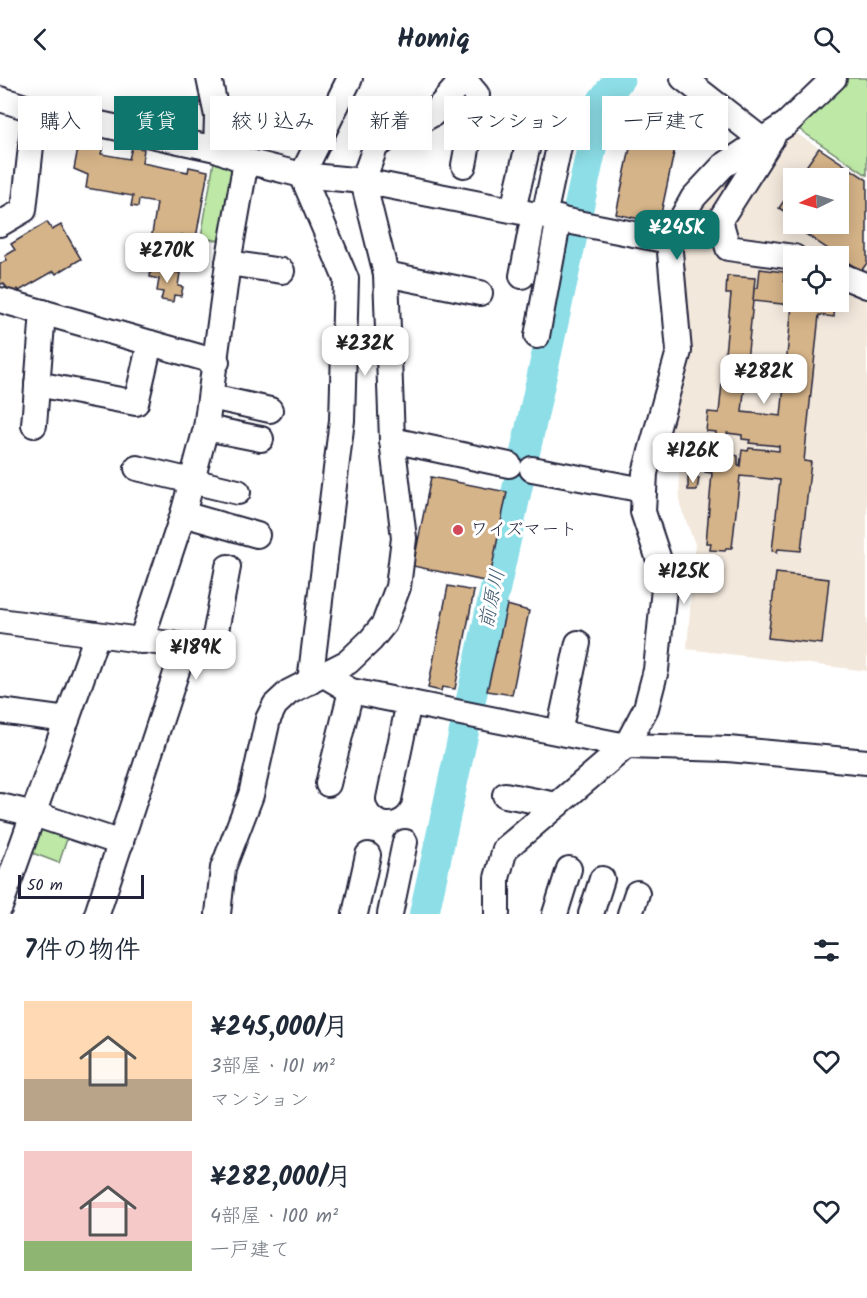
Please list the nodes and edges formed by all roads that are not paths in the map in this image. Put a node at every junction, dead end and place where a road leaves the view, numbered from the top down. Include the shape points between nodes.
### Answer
1 (350, 78) edge
2 (464, 78) edge
3 (683, 78) edge
4 (834, 78) edge
5 (0, 99) edge
6 (18, 105) edge
7 (102, 124) edge
8 (770, 134) junction
9 (210, 148) edge
10 (31, 150) edge
11 (218, 150) edge
12 (538, 150) edge
13 (559, 150) edge
14 (246, 161) junction
15 (464, 165) dead end
16 (302, 175) junction
17 (363, 181) junction
18 (550, 217) junction
19 (0, 224) edge
20 (669, 241) junction
21 (783, 256) edge
22 (228, 263) junction
23 (282, 271) dead end
24 (386, 274) junction
25 (522, 276) dead end
26 (849, 279) edge
27 (867, 286) edge
28 (480, 293) dead end
29 (0, 300) edge
30 (43, 312) junction
31 (537, 336) dead end
32 (150, 343) junction
33 (217, 362) junction
34 (37, 384) junction
35 (211, 397) junction
36 (270, 410) dead end
37 (34, 425) dead end
38 (206, 428) junction
39 (261, 439) dead end
40 (392, 440) junction
41 (137, 468) dead end
42 (193, 481) junction
43 (644, 490) junction
44 (238, 492) dead end
45 (183, 514) junction
46 (257, 534) dead end
47 (228, 567) dead end
48 (0, 621) edge
49 (97, 635) junction
50 (141, 641) junction
51 (578, 643) dead end
52 (185, 646) junction
53 (317, 678) junction
54 (351, 691) junction
55 (409, 702) junction
56 (0, 711) edge
57 (67, 720) junction
58 (559, 732) junction
59 (626, 746) junction
60 (867, 762) edge
61 (328, 784) dead end
62 (505, 795) dead end
63 (388, 799) dead end
64 (557, 805) junction
65 (0, 806) edge
66 (34, 814) junction
67 (405, 842) dead end
68 (121, 843) junction
69 (368, 855) dead end
70 (569, 869) dead end
71 (602, 879) dead end
72 (2, 897) edge
73 (98, 914) edge
74 (218, 914) edge
75 (355, 914) edge
76 (390, 914) edge
77 (497, 914) edge
78 (555, 914) edge
79 (591, 914) edge

1 - 16 street
2 - 15 street via 477,95
2 - 17 street via 433,114 376,145
3 - 8 street
4 - 8 street
5 - 6 street
7 - 9 street
8 - 20 street via 723,166 693,198
8 - 21 street via 720,220 728,248
10 - 19 street via 24,210
11 - 14 street
12 - 18 street
13 - 18 street
14 - 16 street
14 - 22 street
16 - 17 street
16 - 53 street via 346,279 342,420
17 - 18 street
17 - 24 street
18 - 20 street
18 - 25 street
18 - 31 street
20 - 43 street via 678,351 645,473
22 - 23 street
22 - 33 street
24 - 28 street
24 - 40 street
26 - 27 street
29 - 30 street
30 - 32 street
30 - 34 street
32 - 33 street
32 - 34 street via 136,403
33 - 35 street
34 - 37 street
35 - 36 street
35 - 38 street
38 - 39 street
38 - 42 street
40 - 43 street
40 - 53 street via 404,538 398,587 384,624 371,640 348,662
41 - 42 street
42 - 44 street
42 - 45 street
43 - 59 street via 643,512 665,578 662,628 646,708
45 - 46 street
45 - 50 street
47 - 52 street via 212,652
48 - 49 street
49 - 50 street
49 - 57 street
50 - 52 street
51 - 58 street
52 - 68 street
53 - 54 street
53 - 74 street via 290,692 267,719 251,795 223,868
54 - 55 street
54 - 61 street
55 - 58 street
55 - 63 street
56 - 57 street
57 - 66 street
58 - 59 street
59 - 60 street via 728,749
59 - 64 street
62 - 64 street
64 - 77 street via 505,849 497,878
65 - 66 street
66 - 68 street
66 - 72 street
67 - 76 street
68 - 73 street
69 - 75 street
70 - 78 street
71 - 79 street

